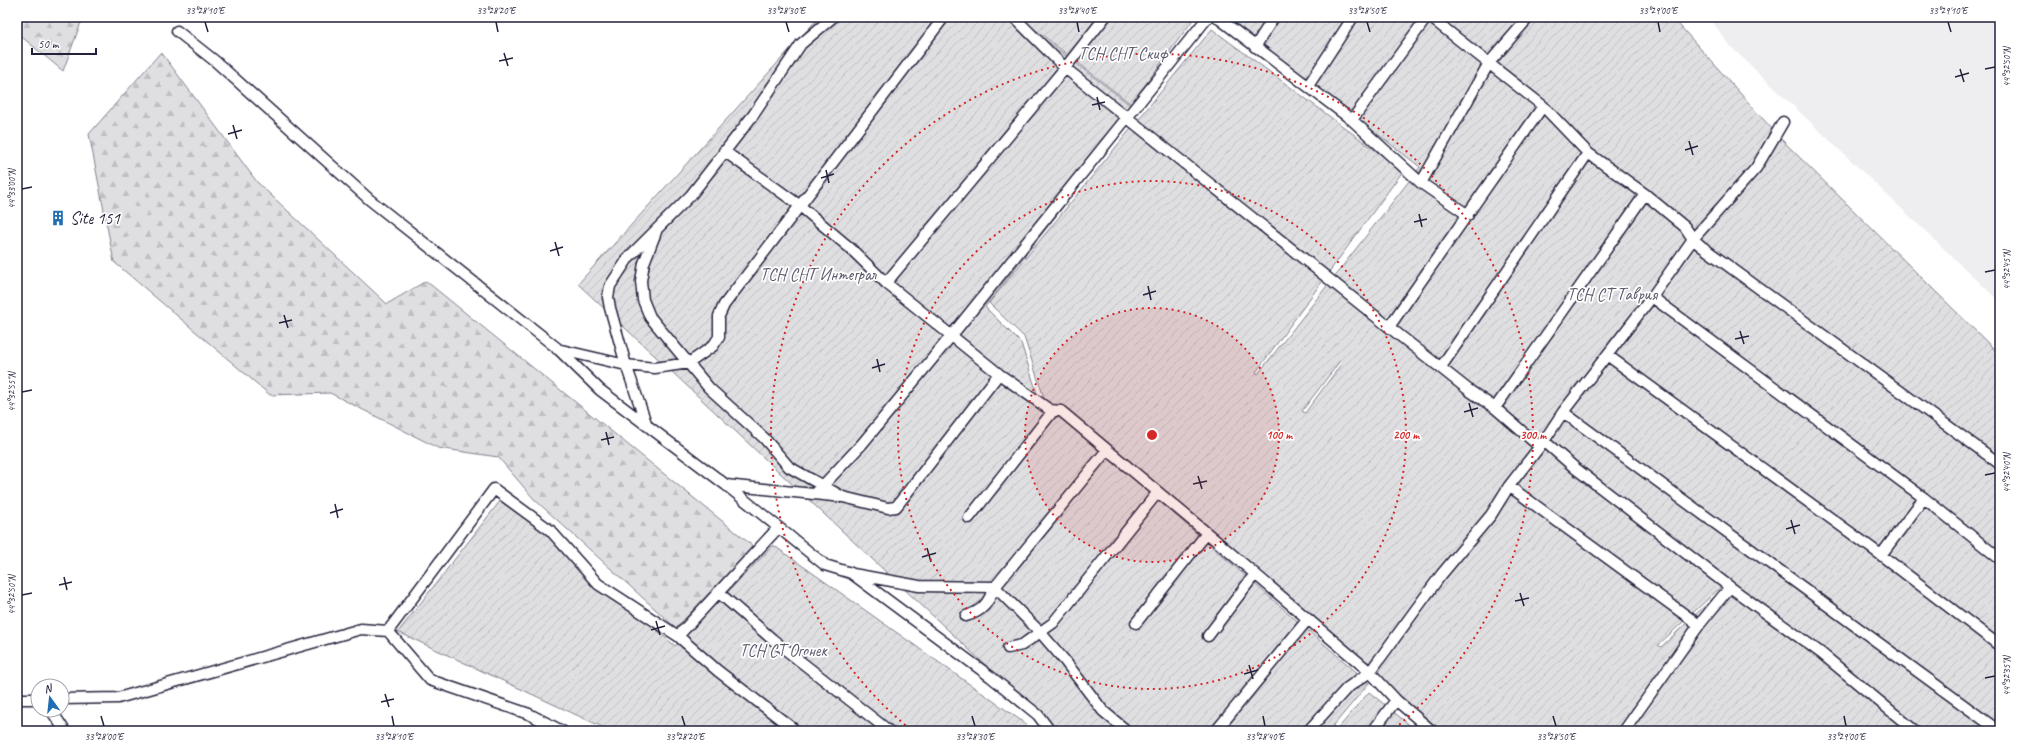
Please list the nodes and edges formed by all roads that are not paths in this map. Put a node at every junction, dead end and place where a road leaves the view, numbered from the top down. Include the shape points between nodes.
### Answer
1 (833, 17) edge
2 (944, 17) edge
3 (1014, 17) edge
4 (1105, 17) edge
5 (1208, 17) edge
6 (1217, 17) edge
7 (1274, 17) edge
8 (1353, 17) edge
9 (1427, 17) edge
10 (1430, 17) edge
11 (1529, 17) edge
12 (177, 31) dead end
13 (1255, 46) junction
14 (1489, 63) junction
15 (1065, 68) junction
16 (1308, 86) junction
17 (1543, 106) junction
18 (1126, 116) junction
19 (1352, 120) junction
20 (1783, 122) dead end
21 (724, 151) junction
22 (1588, 153) junction
23 (1420, 183) junction
24 (1644, 194) junction
25 (799, 205) junction
26 (1468, 216) junction
27 (658, 228) junction
28 (1693, 239) junction
29 (886, 282) junction
30 (1652, 297) junction
31 (1389, 327) junction
32 (952, 335) junction
33 (557, 348) junction
34 (1607, 355) junction
35 (689, 363) junction
36 (626, 365) junction
37 (1442, 367) junction
38 (999, 374) junction
39 (1495, 408) junction
40 (1053, 410) junction
41 (1563, 412) junction
42 (646, 423) junction
43 (1542, 444) junction
44 (1107, 450) junction
45 (2000, 464) edge
46 (726, 484) junction
47 (823, 486) junction
48 (1509, 486) junction
49 (1158, 492) junction
50 (814, 494) junction
51 (843, 497) junction
52 (1924, 498) junction
53 (969, 518) dead end
54 (778, 528) junction
55 (1207, 533) junction
56 (1881, 555) junction
57 (2000, 558) edge
58 (851, 573) junction
59 (1256, 574) junction
60 (995, 587) junction
61 (1730, 587) junction
62 (718, 592) junction
63 (966, 616) dead end
64 (1308, 619) junction
65 (1136, 623) dead end
66 (1699, 625) junction
67 (388, 632) junction
68 (1040, 632) junction
69 (678, 636) junction
70 (1208, 636) dead end
71 (2000, 646) edge
72 (1008, 648) dead end
73 (1370, 672) junction
74 (17, 699) edge
75 (30, 699) edge
76 (70, 699) edge
77 (1396, 700) junction
78 (57, 718) edge
79 (66, 731) edge
80 (562, 731) edge
81 (796, 731) edge
82 (889, 731) edge
83 (1050, 731) edge
84 (1128, 731) edge
85 (1216, 731) edge
86 (1308, 731) edge
87 (1373, 731) edge
88 (1432, 731) edge
89 (1624, 731) edge
90 (1915, 731) edge
91 (1999, 731) edge

1 - 21 street via 801,44 754,114
2 - 25 street
3 - 15 street
4 - 15 street
5 - 18 street
6 - 13 street
7 - 13 street
8 - 16 street
9 - 19 street
10 - 14 street
11 - 14 street
12 - 33 street via 227,70 370,200
13 - 16 street
14 - 17 street
14 - 23 street
15 - 18 street
15 - 29 street
16 - 19 street
17 - 22 street
17 - 26 street
18 - 31 street
18 - 32 street
19 - 23 street
20 - 28 street via 1756,168
21 - 25 street
21 - 27 street via 691,195
22 - 24 street
22 - 37 street
23 - 26 street
24 - 28 street via 1685,227
24 - 39 street
25 - 29 street
25 - 35 street via 724,305 719,316 719,337 713,346
26 - 31 street
27 - 35 street via 644,263 641,281 643,300 650,317
27 - 36 street via 629,257 610,286 610,308
28 - 30 street
28 - 45 street
29 - 32 street
30 - 34 street
30 - 52 street
31 - 37 street
32 - 38 street
32 - 47 street via 862,444
33 - 36 street
33 - 42 street via 600,390
34 - 41 street
34 - 56 street
35 - 36 street via 655,368
35 - 47 street via 709,388 764,438 789,467
36 - 42 street
37 - 39 street
38 - 40 street
38 - 51 street via 899,504 888,508
39 - 43 street
40 - 44 street via 1060,411
40 - 53 street
41 - 43 street
41 - 91 street
42 - 46 street
43 - 48 street
43 - 61 street
44 - 49 street
44 - 60 street
46 - 50 street
46 - 54 street
47 - 50 street
47 - 51 street
48 - 66 street
48 - 73 street via 1491,515 1441,575
49 - 55 street
49 - 68 street via 1054,623
50 - 51 street
52 - 56 street
52 - 57 street
54 - 58 street via 825,565
54 - 62 street
55 - 59 street
55 - 65 street
56 - 71 street
58 - 60 street via 919,586
58 - 83 street via 1038,715
59 - 64 street
59 - 70 street
60 - 63 street via 989,601 978,613
60 - 68 street
61 - 66 street
61 - 90 street via 1821,653
62 - 69 street
62 - 82 street via 772,639
64 - 73 street
64 - 85 street
66 - 89 street
67 - 69 street via 494,489 550,530 598,584
67 - 76 street via 361,629 118,698
67 - 80 street via 430,680 529,714
68 - 72 street via 1022,645
68 - 84 street via 1103,711
69 - 81 street via 718,671
73 - 77 street
73 - 86 street via 1347,688
74 - 75 street
77 - 87 street
77 - 88 street
78 - 79 street

